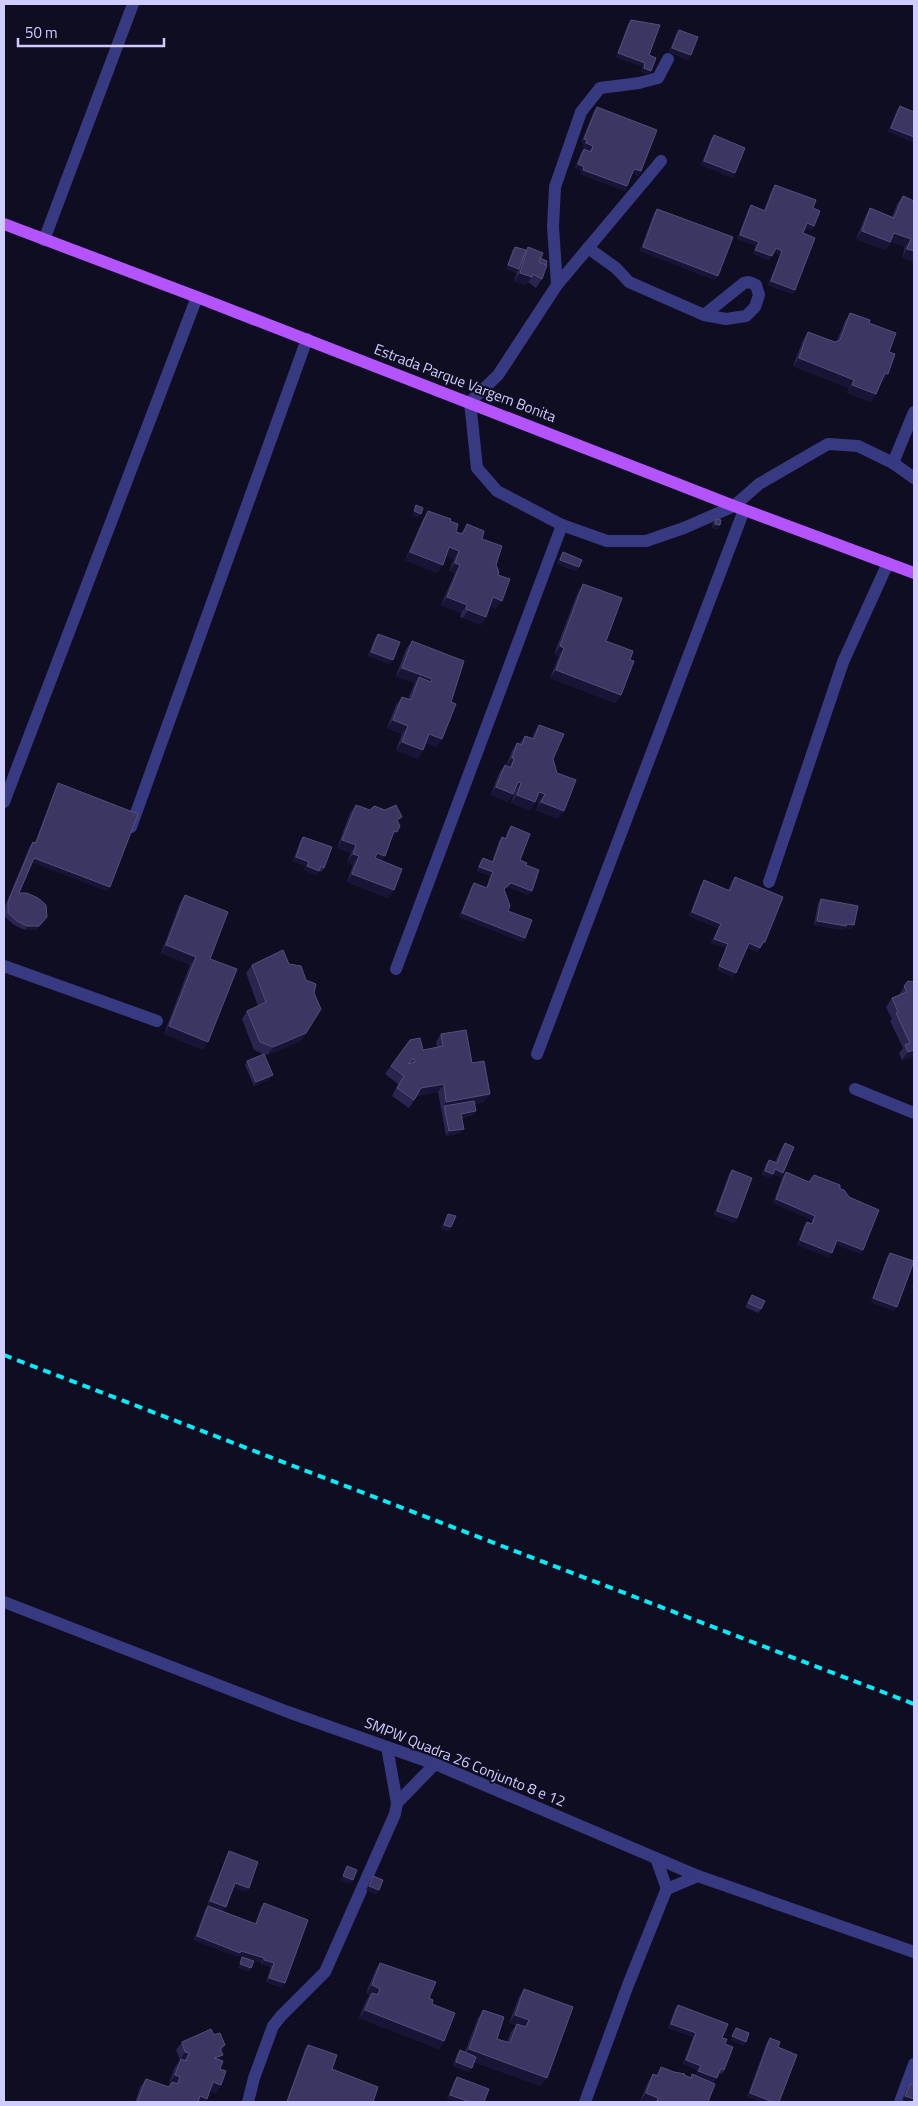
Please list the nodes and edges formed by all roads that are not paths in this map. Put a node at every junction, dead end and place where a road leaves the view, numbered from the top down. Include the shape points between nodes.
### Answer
1 (133, 4) edge
2 (668, 59) dead end
3 (661, 161) dead end
4 (4, 224) edge
5 (44, 240) junction
6 (588, 248) junction
7 (557, 285) junction
8 (197, 297) junction
9 (704, 315) dead end
10 (307, 339) junction
11 (470, 402) junction
12 (914, 412) edge
13 (893, 463) junction
14 (914, 478) edge
15 (739, 508) junction
16 (562, 526) junction
17 (888, 563) junction
18 (914, 573) edge
19 (4, 802) edge
20 (127, 836) edge
21 (769, 882) dead end
22 (4, 966) edge
23 (396, 969) dead end
24 (156, 1021) dead end
25 (537, 1054) dead end
26 (855, 1089) dead end
27 (914, 1113) edge
28 (4, 1602) edge
29 (387, 1747) junction
30 (435, 1764) junction
31 (397, 1803) junction
32 (656, 1858) junction
33 (698, 1876) junction
34 (667, 1889) junction
35 (914, 1952) edge
36 (914, 2064) edge
37 (248, 2102) edge
38 (584, 2102) edge
39 (900, 2102) edge

1 - 5 street
2 - 7 street via 658,78 600,88 581,112 555,187 553,227
3 - 6 street
4 - 5 main road, Estrada Parque Vargem Bonita
5 - 8 main road, Estrada Parque Vargem Bonita
6 - 7 street
6 - 9 street via 629,282
7 - 11 street via 498,376
8 - 10 main road, Estrada Parque Vargem Bonita
8 - 19 street
10 - 11 main road, Estrada Parque Vargem Bonita
10 - 20 street
11 - 15 main road, Estrada Parque Vargem Bonita
11 - 16 street via 477,468 497,491
12 - 13 street
13 - 14 street
13 - 15 street via 858,446 828,444 758,484
15 - 16 street via 646,541 607,542
15 - 17 main road, Estrada Parque Vargem Bonita
15 - 25 street
16 - 23 street
17 - 18 main road, Estrada Parque Vargem Bonita
17 - 21 street via 843,662
22 - 24 street
26 - 27 street
28 - 29 street, SMPW Quadra 26 Conjunto 8 e 12
29 - 30 street, SMPW Quadra 26 Conjunto 8 e 12
29 - 31 street
30 - 31 street
30 - 32 street, SMPW Quadra 26 Conjunto 8 e 12
31 - 37 street via 328,1966 318,1981 273,2026
32 - 33 street, SMPW Quadra 26 Conjunto 8 e 12
32 - 34 street
33 - 34 street
33 - 35 street, SMPW Quadra 26 Conjunto 8 e 12
34 - 38 street
36 - 39 street

